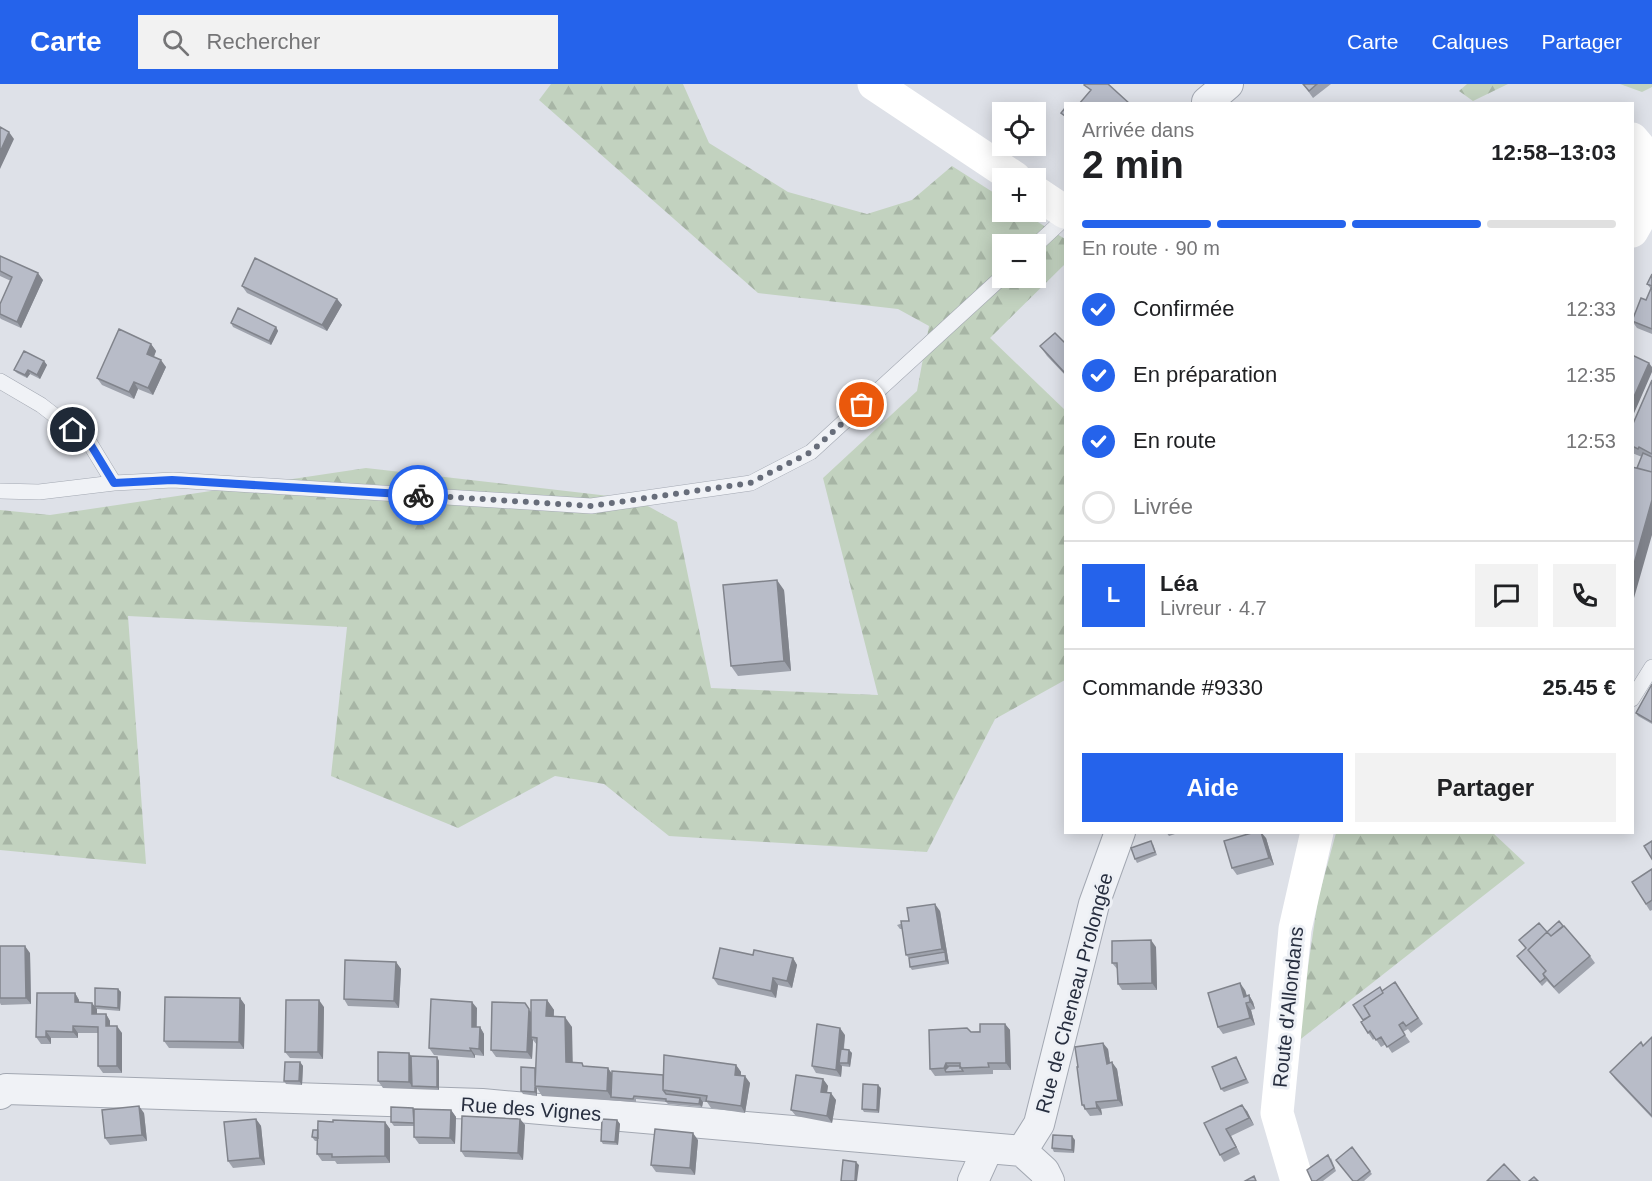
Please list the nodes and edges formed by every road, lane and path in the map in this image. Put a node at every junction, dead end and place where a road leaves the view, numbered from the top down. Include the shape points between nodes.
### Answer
1 (874, 84) edge
2 (1642, 144) edge
3 (1001, 168) edge
4 (1046, 199) edge
5 (1064, 211) edge
6 (1064, 219) edge
7 (1634, 227) edge
8 (1046, 236) edge
9 (992, 286) edge
10 (0, 381) edge
11 (114, 483) junction
12 (0, 491) edge
13 (1652, 667) edge
14 (1634, 696) edge
15 (1119, 834) edge
16 (1317, 834) edge
17 (0, 1094) edge
18 (988, 1148) junction
19 (1022, 1150) junction
20 (973, 1181) edge
21 (1049, 1181) edge
22 (1297, 1181) edge

1 - 3 main road
2 - 7 main road via 1646,206
4 - 5 main road
6 - 8 lane
9 - 11 lane via 811,452 750,483 591,506 172,480
10 - 11 lane via 41,405 89,442
11 - 12 lane via 39,492
13 - 14 lane
15 - 19 street, Rue de Cheneau Prolongée via 1094,903 1039,1124
16 - 22 main road, Route d'Allondans via 1295,929 1277,1113
17 - 18 street, Rue des Vignes via 6,1089 482,1104
18 - 19 street, Rue des Vignes
18 - 20 street
19 - 21 street

